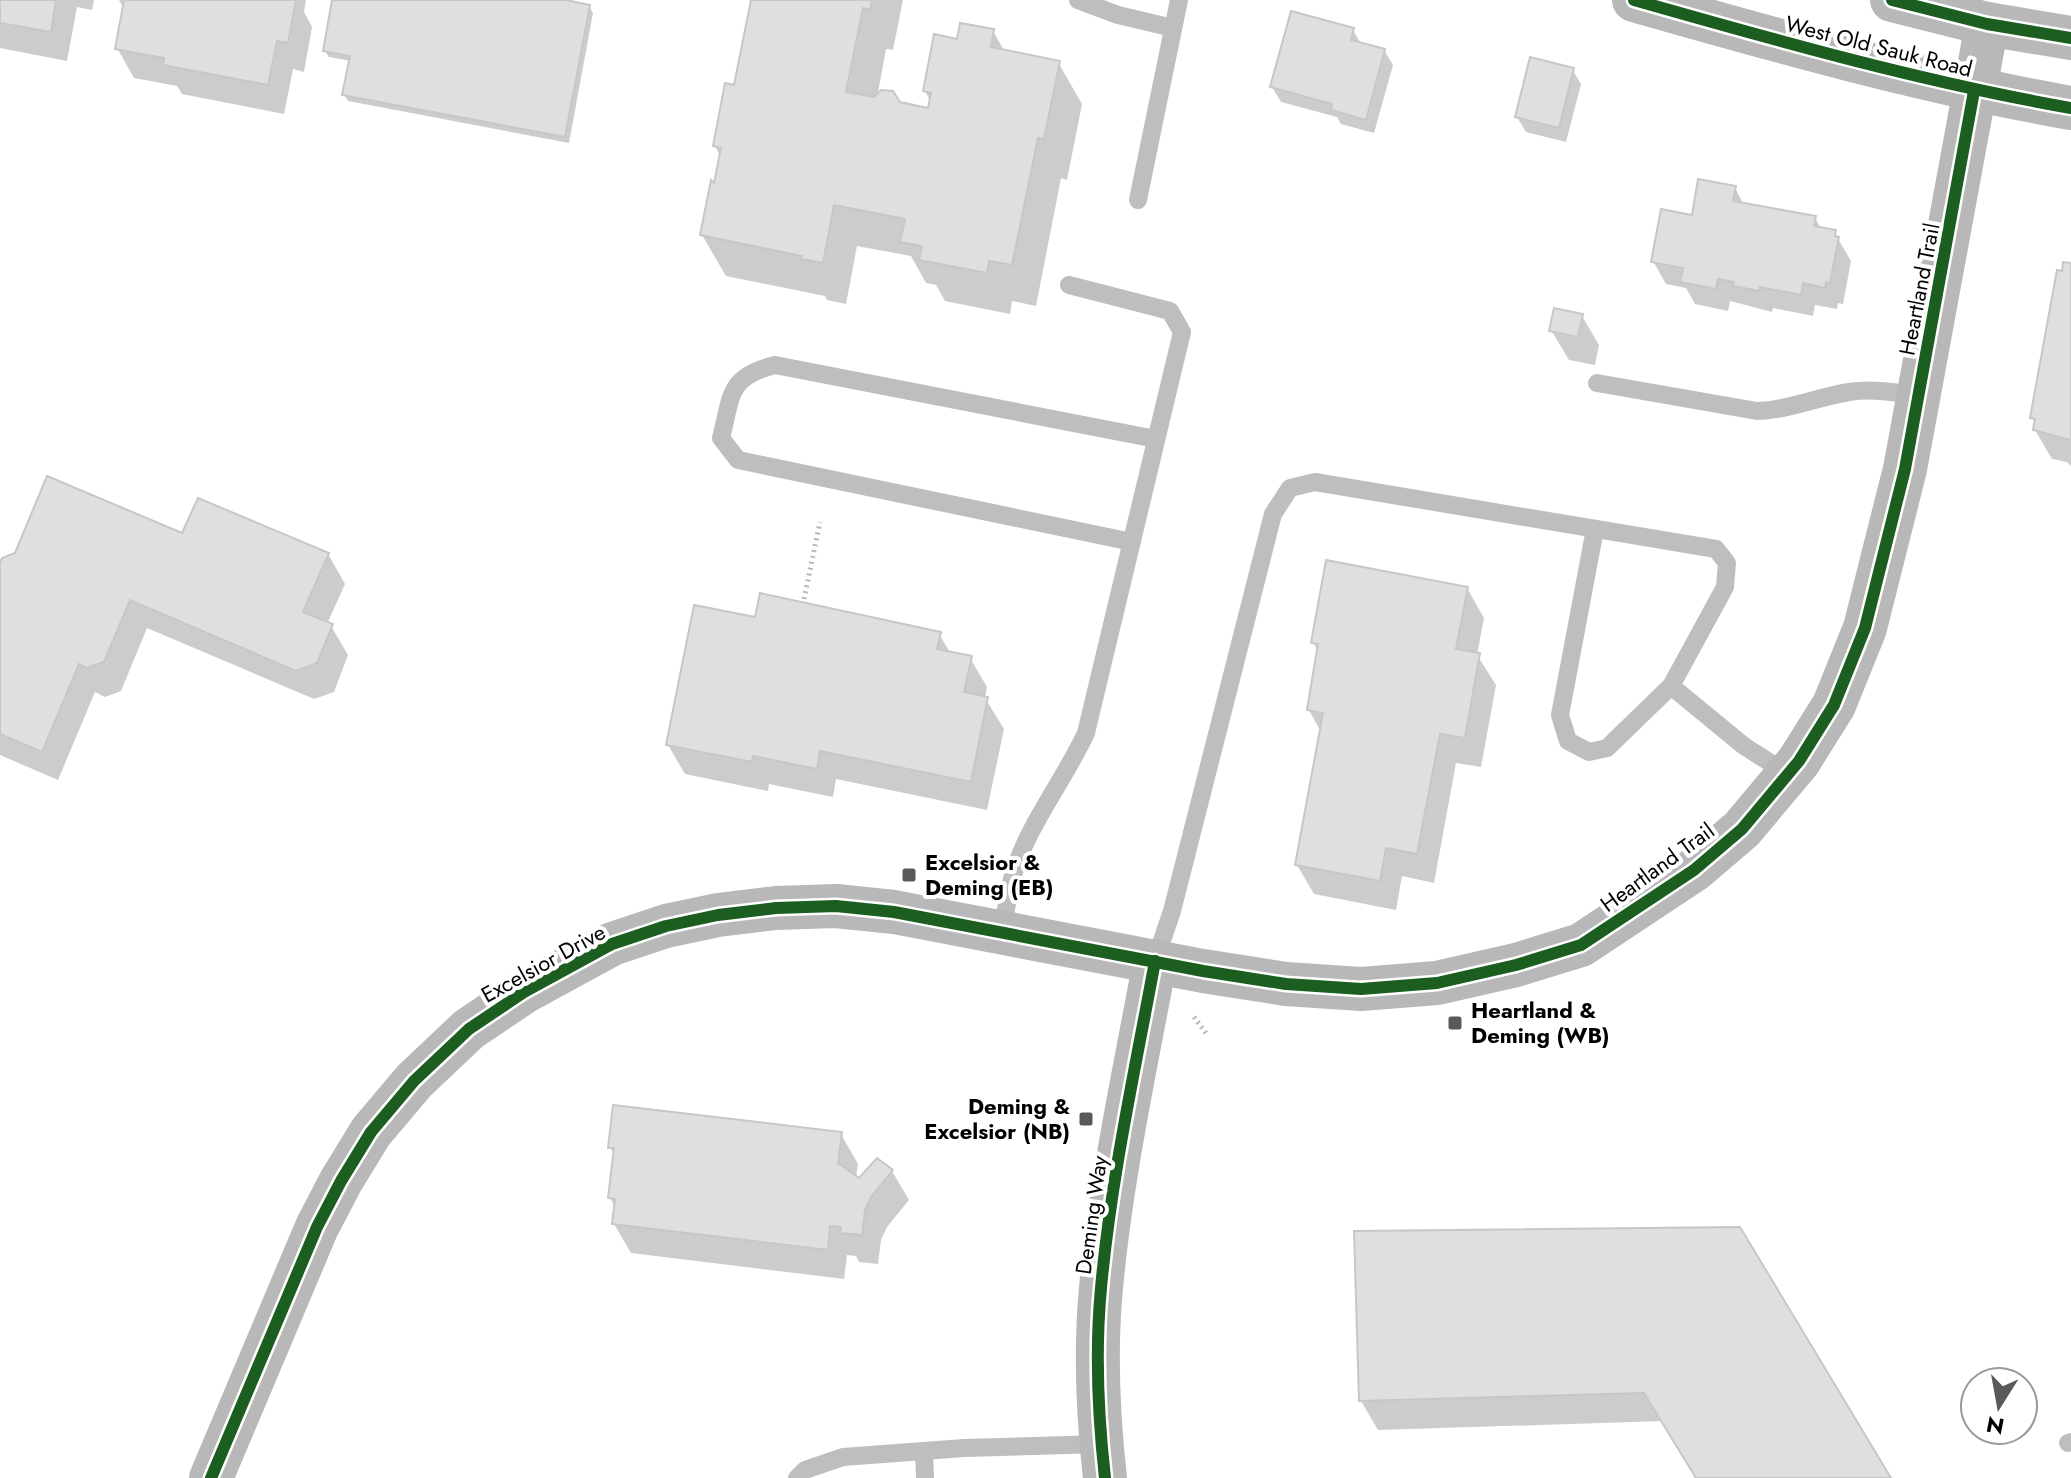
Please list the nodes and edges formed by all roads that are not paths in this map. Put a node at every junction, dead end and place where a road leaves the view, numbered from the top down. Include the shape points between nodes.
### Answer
1 (1078, 0) edge
2 (1179, 0) edge
3 (1634, 0) edge
4 (1892, 0) edge
5 (1987, 24) junction
6 (1173, 28) junction
7 (2071, 38) edge
8 (1974, 91) junction
9 (2071, 108) edge
10 (1138, 200) dead end
11 (1069, 285) dead end
12 (1597, 383) dead end
13 (1919, 395) junction
14 (1156, 439) junction
15 (1595, 529) junction
16 (1132, 542) junction
17 (1671, 686) junction
18 (1788, 774) junction
19 (1003, 932) junction
20 (1155, 961) junction
21 (924, 1451) junction
22 (1104, 1461) edge
23 (211, 1478) edge
24 (797, 1478) edge
25 (925, 1478) edge

1 - 6 lane
2 - 6 lane
3 - 8 street, West Old Sauk Road
4 - 5 street
5 - 7 street
5 - 8 street, Heartland Trail
6 - 10 lane
8 - 9 street, West Old Sauk Road
8 - 13 street, Heartland Trail
11 - 14 lane via 1170,311 1182,332
12 - 13 lane via 1757,411 1867,390
13 - 18 street, Heartland Trail via 1865,628 1834,705
14 - 16 lane
14 - 16 lane via 775,365 751,371 734,387 721,438 738,460
15 - 17 lane via 1716,549 1727,563 1725,587
15 - 17 lane via 1560,715 1568,741 1589,752 1607,748
15 - 20 lane via 1315,482 1290,488 1273,514
16 - 19 lane via 1086,733 1031,832 1011,881
17 - 18 lane via 1744,746
18 - 20 street, Heartland Trail via 1742,829 1694,870 1581,945 1516,965 1437,983 1361,989 1286,984
19 - 20 street, Excelsior Drive
19 - 23 street, Excelsior Drive via 836,906 718,915 612,944 469,1029 414,1081 364,1144 317,1227
20 - 22 street, Deming Way via 1110,1211 1101,1291
21 - 22 lane
21 - 24 lane via 843,1457
21 - 25 lane

